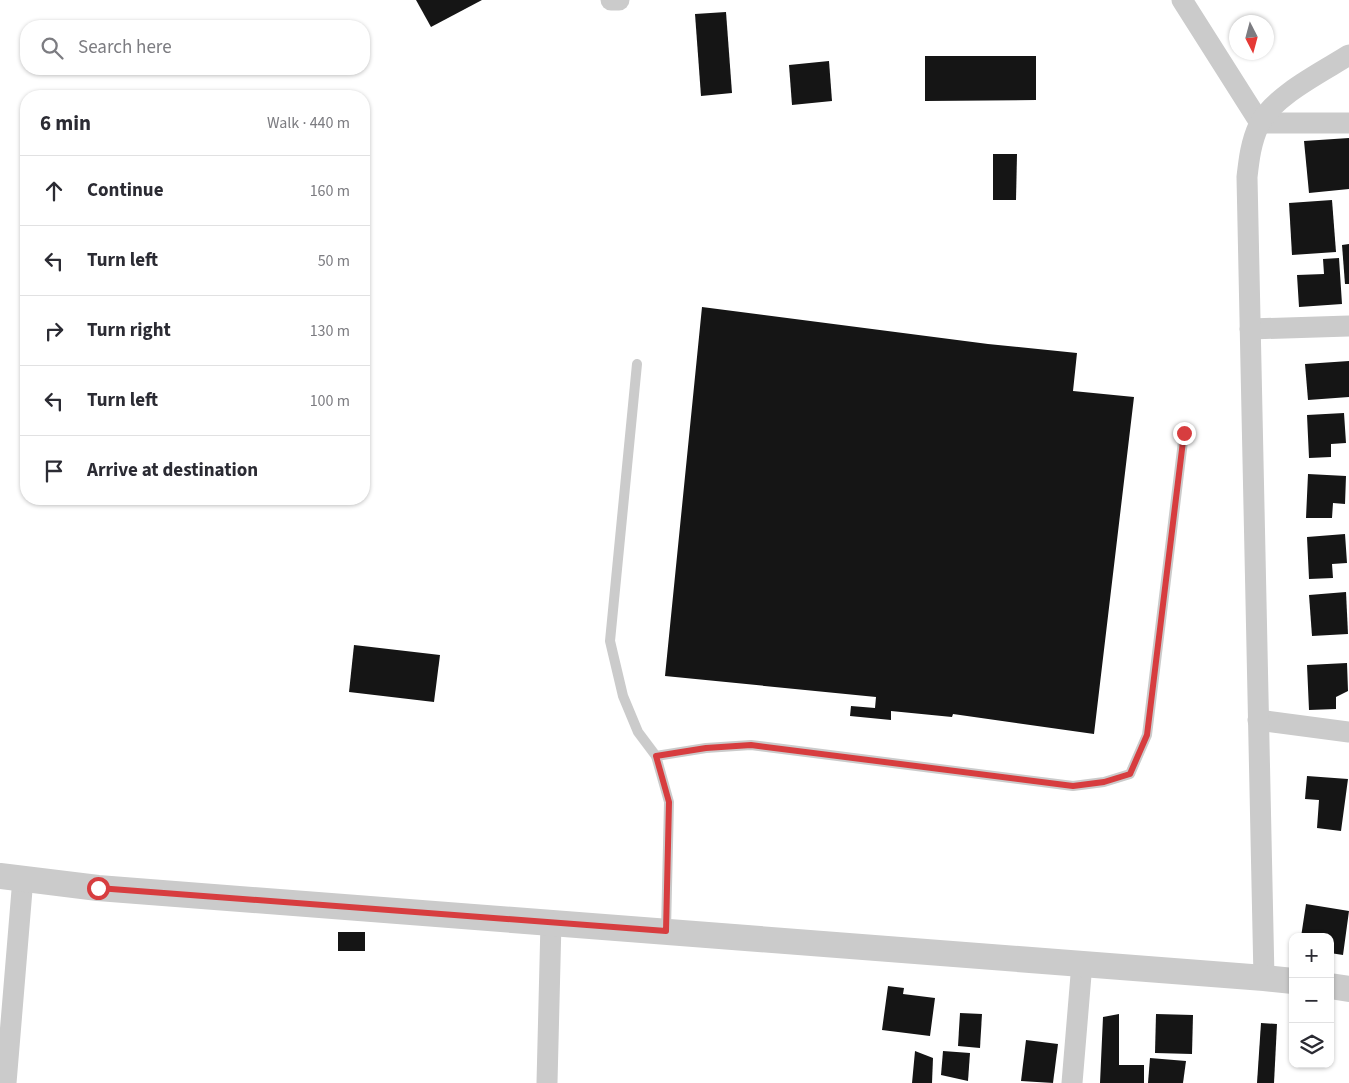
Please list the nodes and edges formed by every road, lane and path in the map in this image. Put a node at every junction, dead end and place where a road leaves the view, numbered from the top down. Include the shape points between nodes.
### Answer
1 (611, 0) edge
2 (619, 0) edge
3 (1182, 0) edge
4 (1349, 54) edge
5 (1260, 123) junction
6 (1349, 123) edge
7 (1349, 326) edge
8 (1250, 329) junction
9 (637, 364) dead end
10 (1184, 433) dead end
11 (1258, 720) junction
12 (1349, 732) edge
13 (656, 756) junction
14 (12, 877) edge
15 (551, 922) junction
16 (666, 931) junction
17 (1082, 963) junction
18 (1264, 978) junction
19 (1289, 981) edge
20 (1334, 987) edge
21 (1349, 989) edge
22 (6, 1083) edge
23 (547, 1083) edge
24 (1072, 1083) edge

1 - 2 street
3 - 5 street
4 - 5 street via 1278,100
5 - 6 street
5 - 8 street via 1250,151 1246,177
7 - 8 street
8 - 11 street
9 - 13 lane via 610,641 623,696 638,732
10 - 13 lane via 1147,735 1130,774 1073,786 751,745
11 - 12 street
11 - 18 street
13 - 16 lane via 669,802
14 - 15 street via 98,888
14 - 22 street
15 - 16 street
15 - 23 street
16 - 17 street
17 - 18 street
17 - 24 street
18 - 19 street
20 - 21 street

